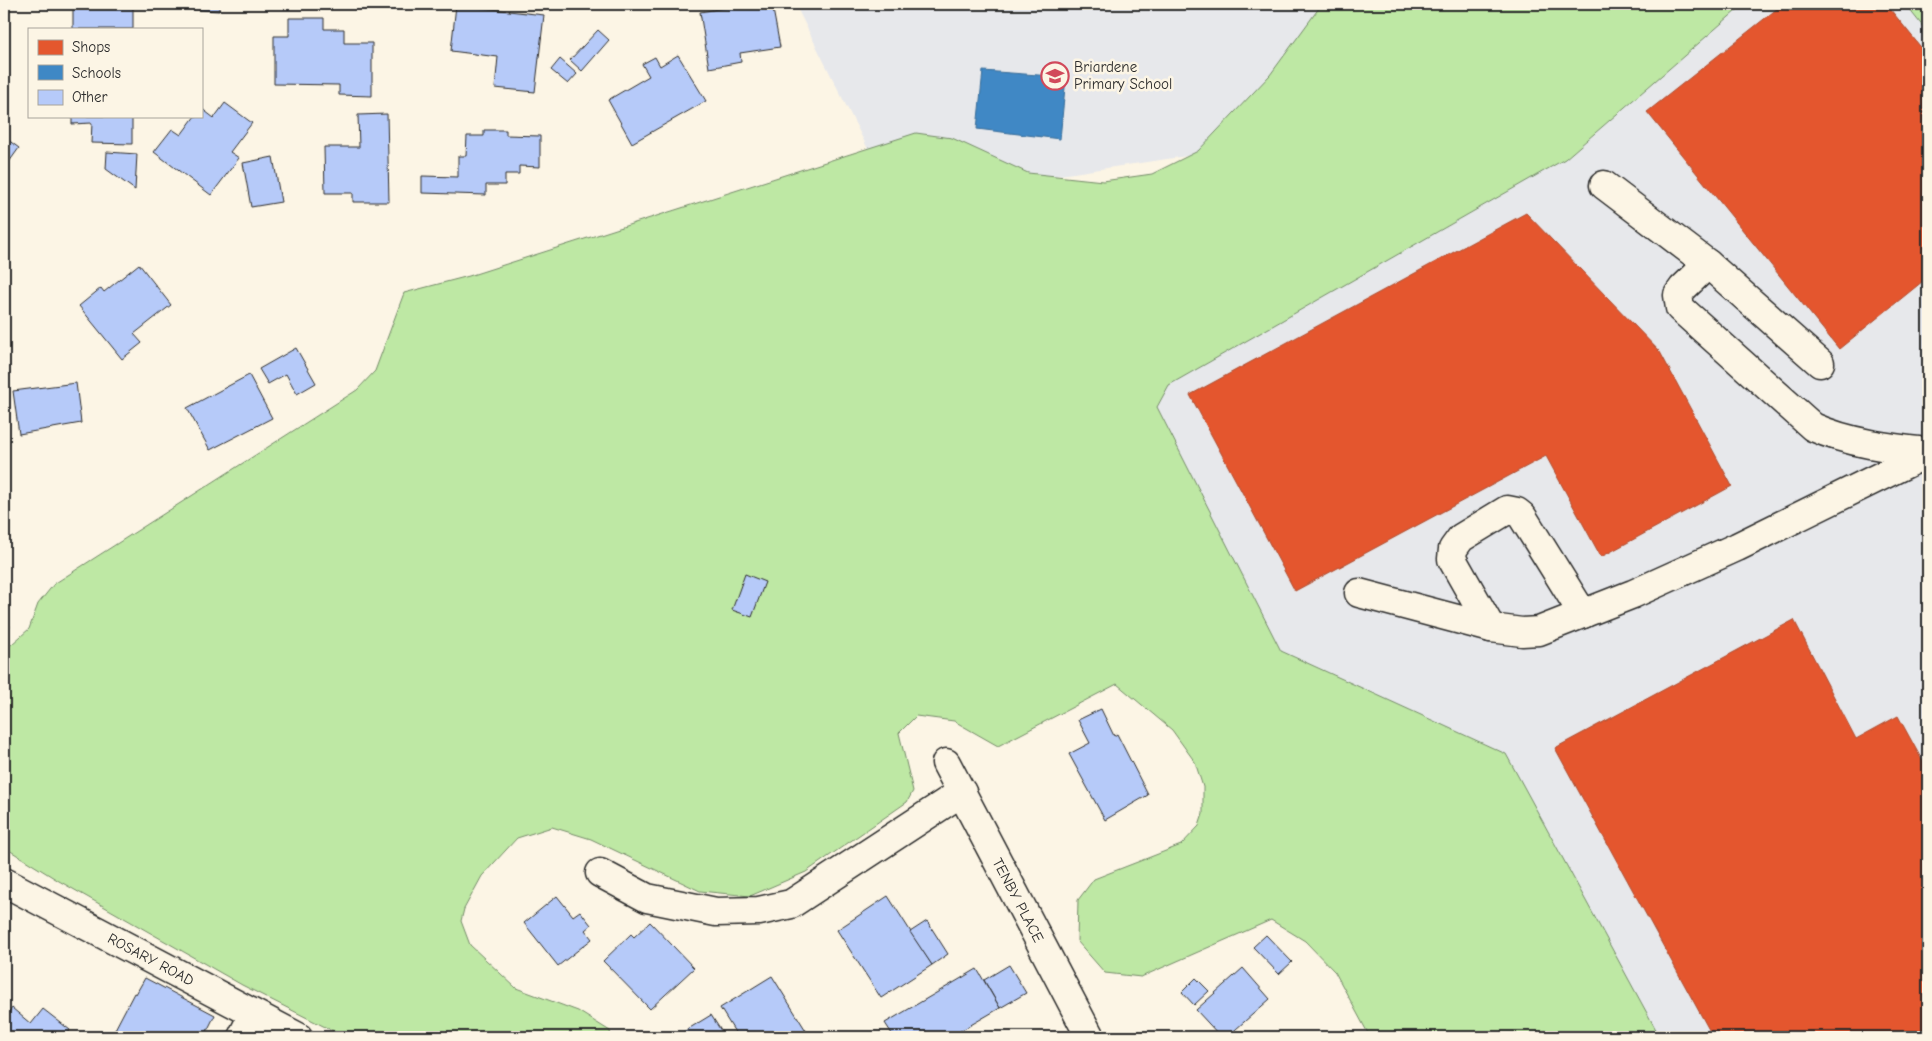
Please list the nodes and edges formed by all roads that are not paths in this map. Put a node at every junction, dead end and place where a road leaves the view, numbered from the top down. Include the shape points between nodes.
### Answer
1 (1604, 185) dead end
2 (1708, 264) junction
3 (1820, 363) dead end
4 (1928, 453) edge
5 (1359, 593) dead end
6 (1583, 614) junction
7 (1491, 628) junction
8 (946, 763) dead end
9 (962, 792) junction
10 (600, 873) dead end
11 (4, 882) edge
12 (248, 1026) edge
13 (298, 1037) edge
14 (1090, 1037) edge

1 - 2 street
2 - 3 street
2 - 4 street via 1678,294 1680,308 1813,427 1848,439
4 - 6 street via 1737,546
5 - 7 street
6 - 7 street via 1539,631
6 - 7 street via 1522,516 1507,510 1461,538 1453,549 1452,558
8 - 9 street, TENBY PLACE
9 - 10 street via 792,904 759,911 716,912 647,898
9 - 14 street, TENBY PLACE
11 - 12 street, ROSARY ROAD
12 - 13 street, ROSARY ROAD

